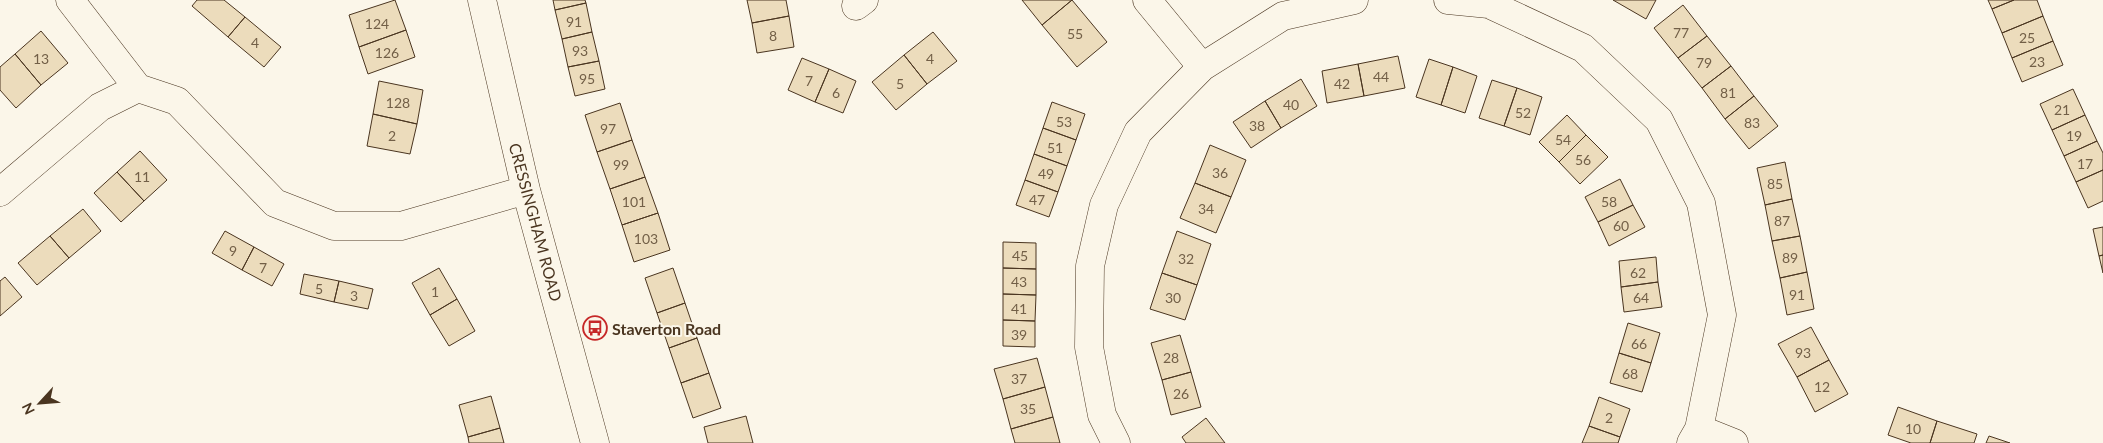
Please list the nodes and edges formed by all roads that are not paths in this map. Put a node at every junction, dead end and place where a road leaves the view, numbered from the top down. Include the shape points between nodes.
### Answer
1 (70, 0) edge
2 (482, 0) edge
3 (1147, 0) edge
4 (1354, 0) edge
5 (1448, 0) edge
6 (1202, 67) junction
7 (138, 88) junction
8 (526, 190) junction
9 (0, 192) edge
10 (1695, 436) edge
11 (595, 443) edge
12 (1116, 443) edge
13 (1734, 443) edge

1 - 7 street
2 - 8 street, CRESSINGHAM ROAD
3 - 6 street
4 - 6 street via 1283,16
5 - 10 street via 1489,4 1583,48 1659,120 1701,203 1722,315
6 - 12 street via 1138,132 1104,205 1090,266 1089,346 1102,415
7 - 8 street via 177,101 275,203 334,226 401,226
7 - 9 street via 100,107
8 - 11 street, CRESSINGHAM ROAD
10 - 13 street

